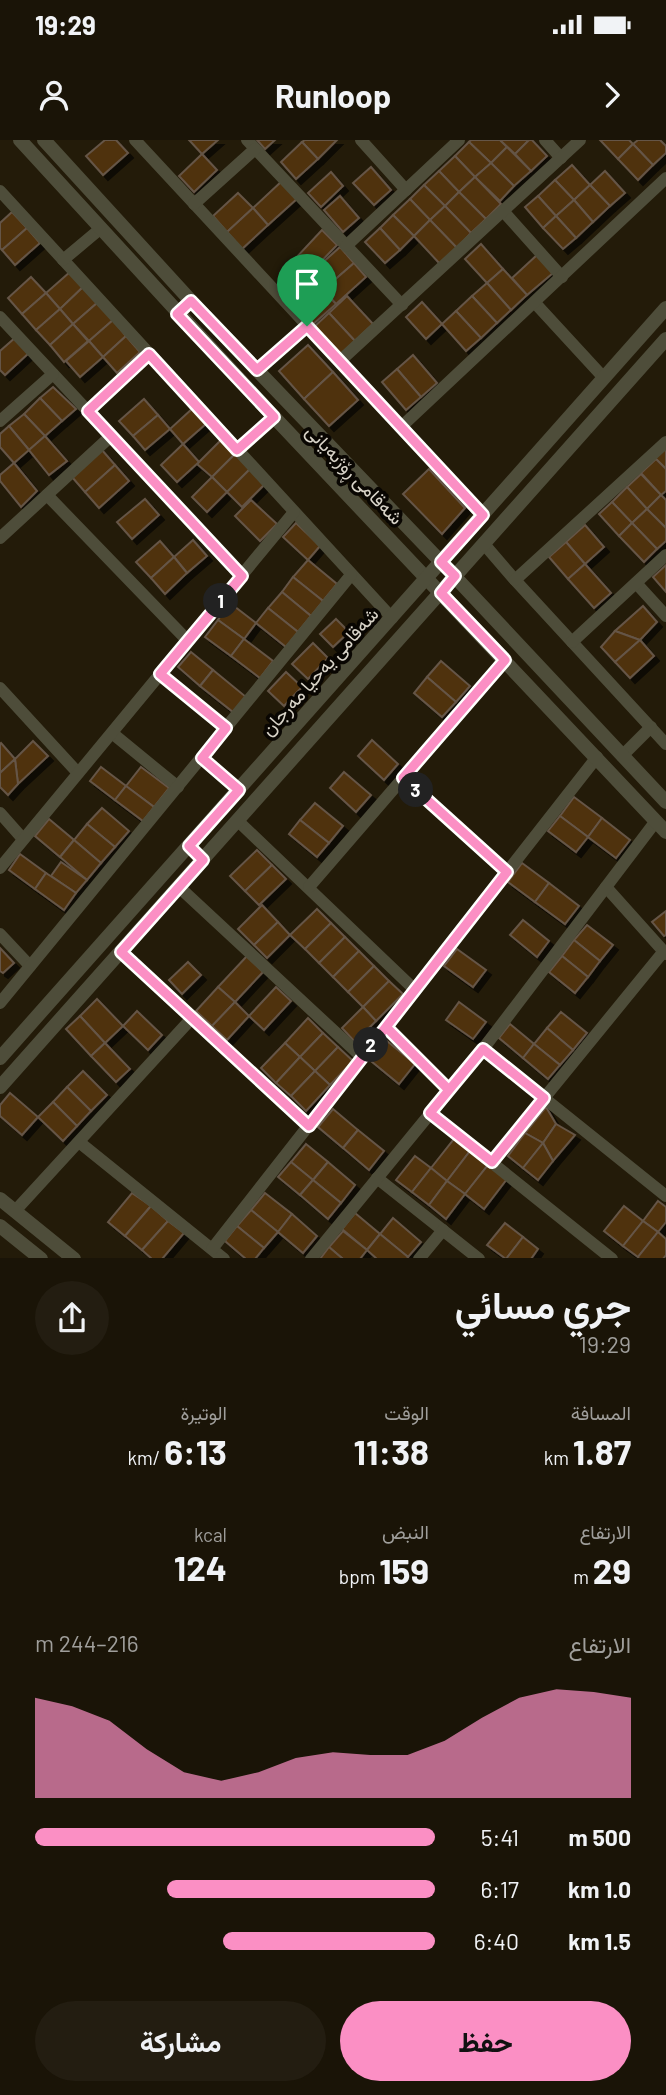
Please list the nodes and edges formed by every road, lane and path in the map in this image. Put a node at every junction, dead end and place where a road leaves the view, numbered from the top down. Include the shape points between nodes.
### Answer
1 (20, 140) edge
2 (44, 140) edge
3 (135, 140) edge
4 (361, 140) edge
5 (458, 140) edge
6 (545, 140) edge
7 (580, 140) edge
8 (251, 144) edge
9 (561, 158) junction
10 (666, 178) edge
11 (406, 190) junction
12 (0, 191) edge
13 (194, 204) junction
14 (503, 211) junction
15 (100, 229) junction
16 (346, 246) junction
17 (63, 260) junction
18 (562, 277) junction
19 (191, 301) junction
20 (535, 303) junction
21 (402, 305) junction
22 (666, 308) edge
23 (177, 314) junction
24 (0, 317) edge
25 (307, 326) junction
26 (646, 331) junction
27 (664, 341) edge
28 (149, 354) junction
29 (340, 361) junction
30 (257, 370) junction
31 (53, 374) junction
32 (604, 378) junction
33 (88, 411) junction
34 (274, 417) junction
35 (0, 421) edge
36 (401, 427) junction
37 (111, 436) junction
38 (666, 442) edge
39 (237, 450) junction
40 (47, 495) junction
41 (294, 512) junction
42 (483, 515) junction
43 (0, 538) edge
44 (484, 544) junction
45 (666, 555) edge
46 (441, 562) junction
47 (351, 575) junction
48 (242, 576) junction
49 (455, 576) junction
50 (427, 578) junction
51 (515, 580) junction
52 (636, 583) junction
53 (441, 593) junction
54 (666, 616) edge
55 (391, 618) junction
56 (188, 641) junction
57 (572, 642) junction
58 (505, 660) junction
59 (160, 674) junction
60 (0, 688) edge
61 (651, 727) junction
62 (226, 728) junction
63 (112, 733) junction
64 (666, 744) edge
65 (622, 756) junction
66 (597, 757) junction
67 (202, 758) junction
68 (78, 773) junction
69 (403, 778) junction
70 (178, 787) junction
71 (239, 790) junction
72 (666, 802) edge
73 (0, 813) edge
74 (238, 821) junction
75 (661, 826) edge
76 (23, 839) junction
77 (189, 846) junction
78 (203, 860) junction
79 (0, 868) edge
80 (507, 872) junction
81 (179, 887) junction
82 (309, 887) junction
83 (606, 887) junction
84 (0, 934) edge
85 (121, 952) junction
86 (665, 953) edge
87 (30, 966) junction
88 (415, 990) junction
89 (0, 1003) edge
90 (192, 1018) junction
91 (386, 1027) junction
92 (483, 1049) junction
93 (2, 1052) edge
94 (362, 1057) junction
95 (0, 1087) edge
96 (449, 1090) junction
97 (544, 1098) junction
98 (430, 1113) junction
99 (309, 1126) junction
100 (79, 1142) junction
101 (492, 1162) junction
102 (377, 1178) junction
103 (666, 1196) edge
104 (0, 1199) edge
105 (15, 1211) junction
106 (0, 1226) edge
107 (443, 1230) junction
108 (212, 1249) junction
109 (41, 1258) edge
110 (74, 1258) edge
111 (224, 1258) edge
112 (311, 1258) edge
113 (419, 1258) edge
114 (479, 1258) edge
115 (612, 1258) edge

1 - 15 street, شەقامی ڕۆژبەیانی
2 - 19 street, شەقامی ڕۆژبەیانی
3 - 13 street
4 - 11 street
5 - 11 street
6 - 9 street
7 - 9 street
8 - 13 street
8 - 16 street
9 - 14 street
10 - 18 street
11 - 16 street
12 - 17 street
13 - 25 street
14 - 18 street
14 - 21 street
15 - 17 street
15 - 23 street, شەقامی ڕۆژبەیانی
16 - 21 street
17 - 28 street
18 - 20 street
19 - 23 street
19 - 30 street, شەقامی ڕۆژبەیانی
20 - 32 street
20 - 36 street
21 - 29 street
22 - 26 street, شەقامی یەحیا مەرجان
23 - 34 street, شەقامی ڕۆژبەیانی
24 - 31 street
25 - 29 street
25 - 30 street
26 - 27 street
26 - 32 street, شەقامی یەحیا مەرجان
27 - 44 street, شەقامی یەحیا مەرجان
28 - 33 street
28 - 39 street
29 - 36 street
30 - 46 street, شەقامی ڕۆژبەیانی
31 - 33 street
31 - 35 street
32 - 42 street, شەقامی یەحیا مەرجان
33 - 37 street
34 - 39 street
34 - 50 street, شەقامی ڕۆژبەیانی
36 - 42 street
37 - 40 street
37 - 48 street
38 - 51 street
39 - 41 street
40 - 43 street
40 - 56 street
41 - 47 street
41 - 48 street
42 - 46 street, شەقامی یەحیا مەرجان
44 - 49 street, شەقامی یەحیا مەرجان
44 - 51 street
45 - 52 street
46 - 49 street, شەقامی ڕۆژبەیانی
46 - 50 street, شەقامی یەحیا مەرجان
47 - 55 street
47 - 62 street
48 - 56 street
49 - 53 street, شەقامی یەحیا مەرجان
49 - 65 street, شەقامی ڕۆژبەیانی
50 - 53 street, شەقامی ڕۆژبەیانی
50 - 55 street, شەقامی یەحیا مەرجان
51 - 57 street
52 - 54 street
52 - 57 street
53 - 58 street, شەقامی ڕۆژبەیانی
53 - 74 street, شەقامی یەحیا مەرجان
55 - 71 street, شەقامی یەحیا مەرجان
56 - 59 street
57 - 61 street
58 - 66 street, شەقامی ڕۆژبەیانی
58 - 69 street
59 - 62 street
59 - 63 street
60 - 68 street
61 - 64 street
61 - 65 street
62 - 67 street
63 - 68 street
63 - 70 street
65 - 72 street, شەقامی ڕۆژبەیانی
66 - 75 street, شەقامی ڕۆژبەیانی
66 - 80 street
67 - 70 street
67 - 71 street
68 - 76 street
69 - 80 street
69 - 82 street
70 - 87 street
71 - 77 street, شەقامی یەحیا مەرجان
73 - 76 street
74 - 78 street, شەقامی یەحیا مەرجان
74 - 82 street
75 - 83 street
76 - 79 street
77 - 78 street
77 - 93 street, شەقامی یەحیا مەرجان
78 - 81 street, شەقامی یەحیا مەرجان
80 - 88 street
81 - 85 street, شەقامی یەحیا مەرجان
81 - 94 street
82 - 88 street
83 - 86 street
83 - 92 street
84 - 87 street
85 - 90 street
85 - 95 street, شەقامی یەحیا مەرجان
86 - 97 street
87 - 89 street
88 - 91 street
90 - 99 street
90 - 100 street
91 - 94 street
91 - 96 street
92 - 96 street
92 - 97 street
94 - 99 street
96 - 98 street
97 - 101 street
97 - 103 street
98 - 101 street
98 - 102 street
99 - 108 street
100 - 105 street
100 - 108 street
101 - 115 street
102 - 107 street
102 - 112 street
104 - 105 street
105 - 110 street
106 - 109 street
107 - 113 street
107 - 114 street
108 - 111 street

